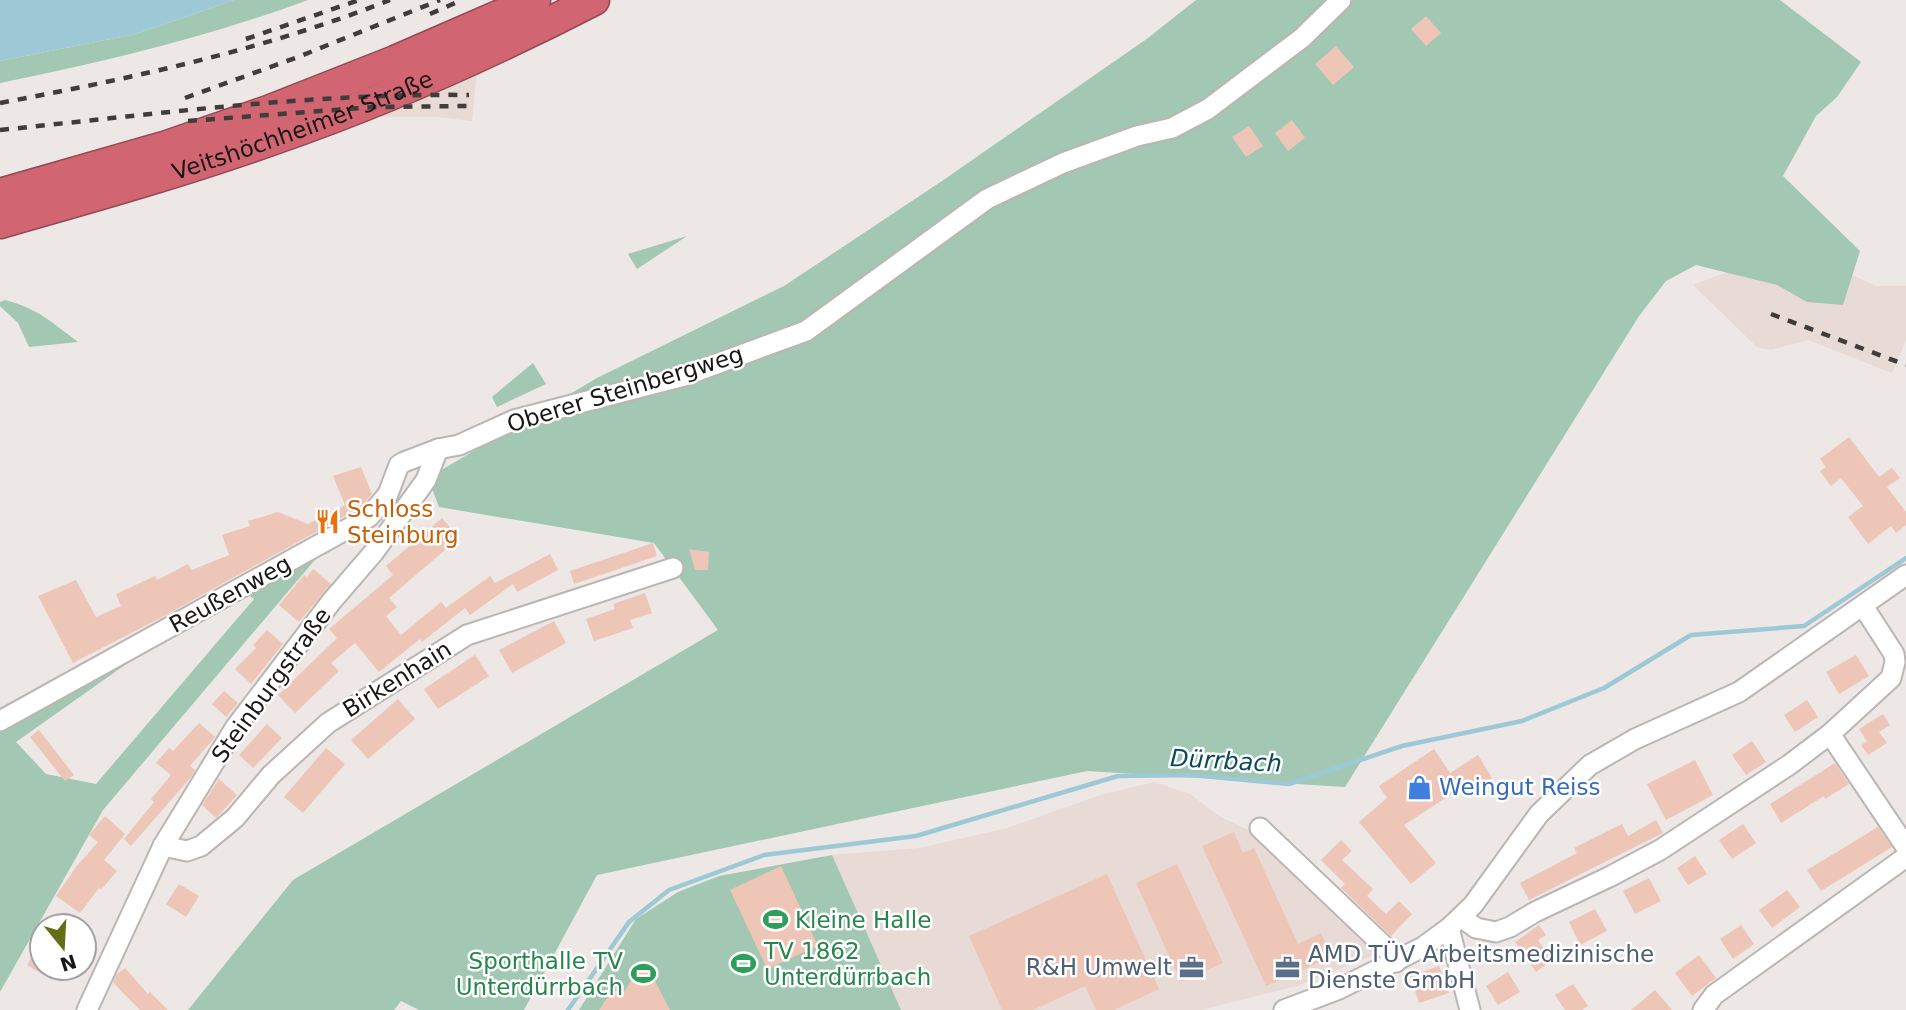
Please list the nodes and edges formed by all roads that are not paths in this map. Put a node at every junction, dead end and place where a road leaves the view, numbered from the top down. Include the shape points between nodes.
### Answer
1 (535, 0) edge
2 (594, 0) edge
3 (1341, 0) edge
4 (0, 194) edge
5 (0, 223) edge
6 (438, 449) junction
7 (673, 568) dead end
8 (1906, 575) edge
9 (1863, 606) junction
10 (0, 721) edge
11 (1830, 734) junction
12 (1260, 828) dead end
13 (163, 846) junction
14 (1906, 848) edge
15 (1906, 857) edge
16 (1455, 923) junction
17 (1396, 962) junction
18 (87, 1010) edge
19 (1284, 1010) edge
20 (1470, 1010) edge
21 (1703, 1010) edge

1 - 4 highway, Veitshöchheimer Straße via 268,111 167,146
2 - 5 highway, Veitshöchheimer Straße via 453,68 275,139
3 - 6 street, Oberer Steinbergweg via 1302,38 1208,109 1172,128 1063,163 987,199 806,331 684,376 514,420 459,445
6 - 10 street, Reußenweg via 399,465 388,494 369,517
6 - 13 street, Steinburgstraße via 426,480 374,552 235,728
7 - 13 street, Birkenhain via 467,635 328,723 271,775 235,818 201,846 187,851
8 - 9 street
9 - 11 street via 1894,654 1894,669 1891,678
9 - 16 street via 1739,692 1635,739 1590,765 1539,814
11 - 14 street
11 - 16 street via 1660,850 1510,927 1496,932
12 - 17 street
13 - 18 street, Steinburgstraße
15 - 21 street via 1714,995
16 - 17 street
16 - 20 street
17 - 19 street

